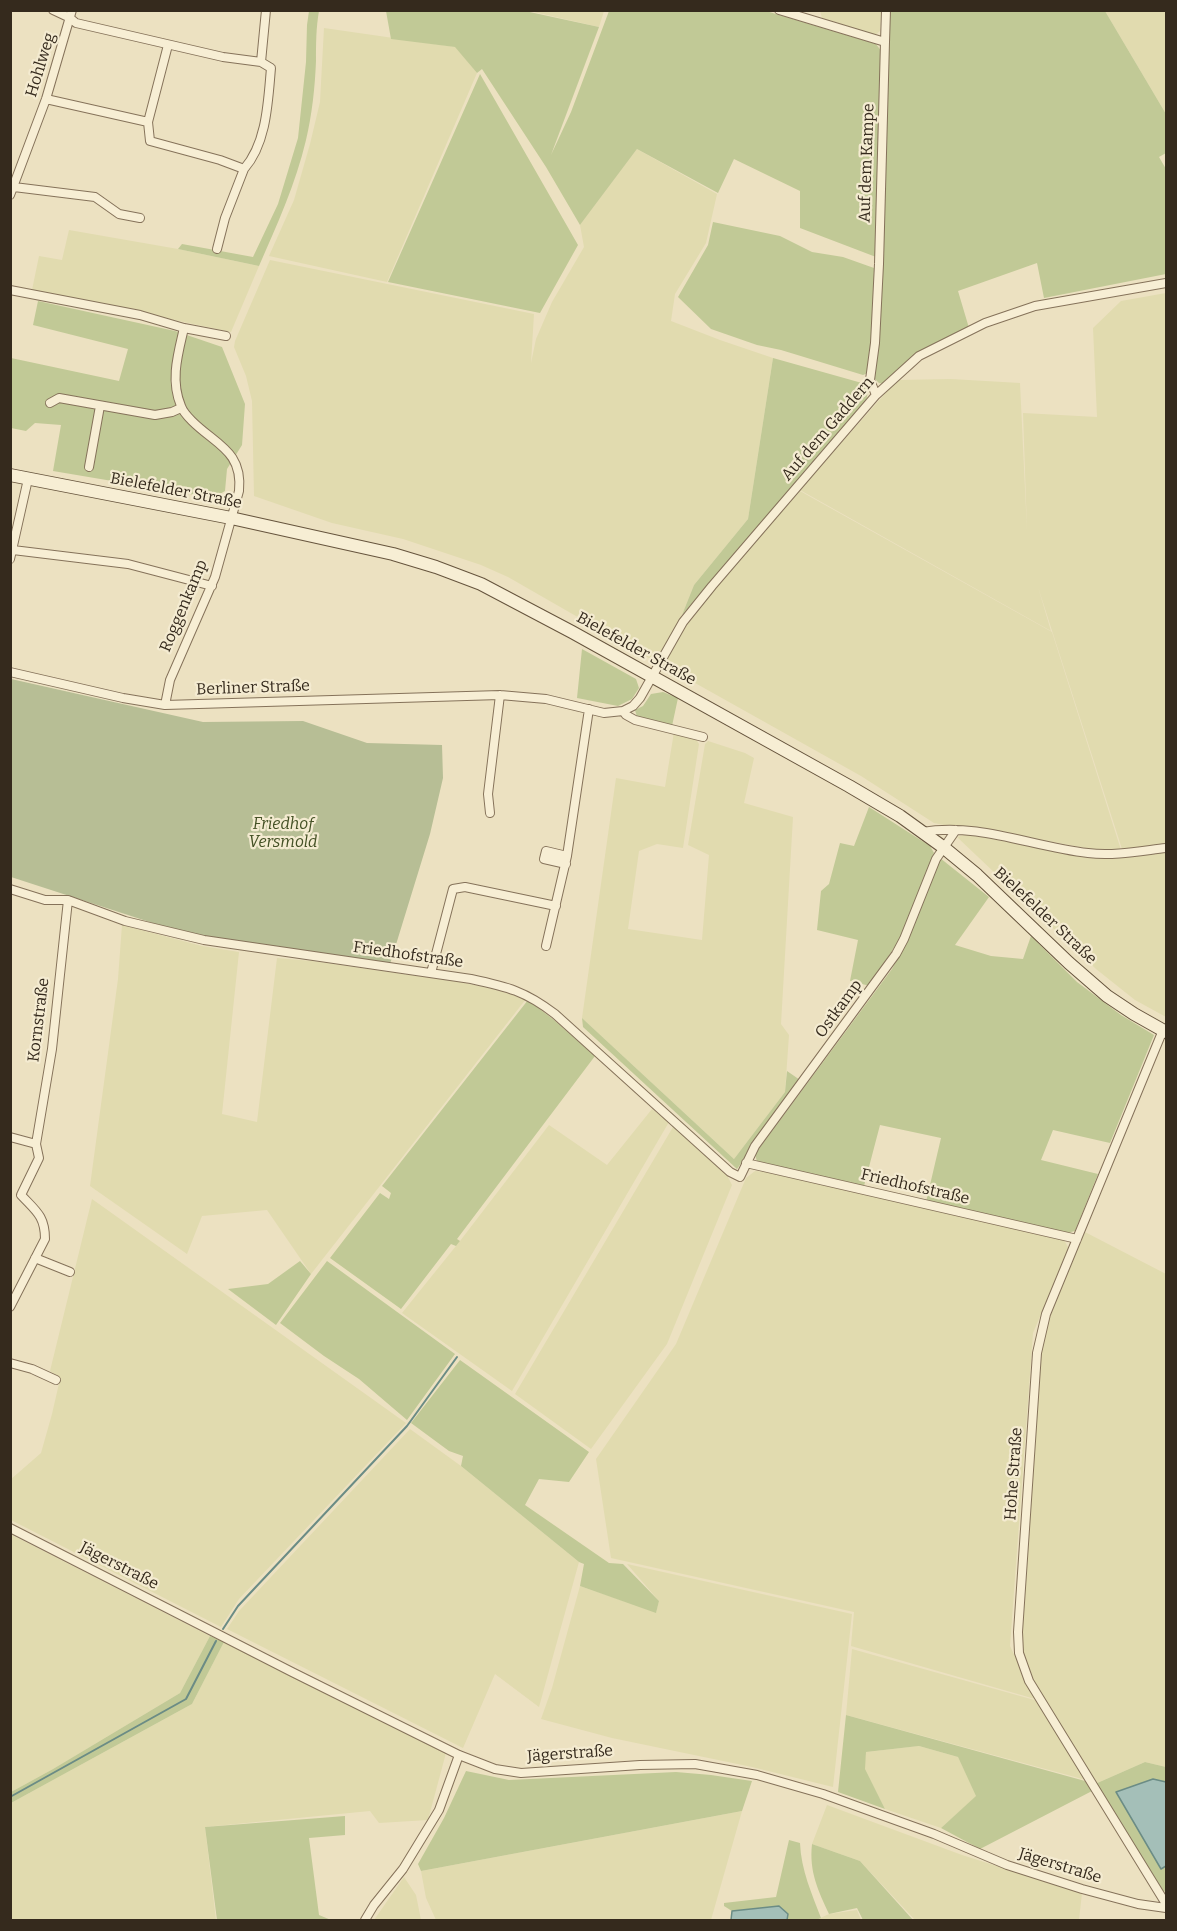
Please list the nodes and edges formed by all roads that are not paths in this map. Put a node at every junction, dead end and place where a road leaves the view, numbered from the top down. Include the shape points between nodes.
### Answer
1 (53, 10) edge
2 (266, 10) edge
3 (779, 10) edge
4 (886, 10) edge
5 (71, 14) edge
6 (885, 42) junction
7 (168, 45) junction
8 (261, 62) junction
9 (46, 99) junction
10 (148, 122) junction
11 (244, 169) junction
12 (12, 191) edge
13 (140, 218) dead end
14 (217, 249) dead end
15 (1167, 282) edge
16 (10, 290) edge
17 (184, 328) junction
18 (226, 336) dead end
19 (876, 395) junction
20 (50, 403) dead end
21 (100, 406) junction
22 (181, 408) junction
23 (89, 467) dead end
24 (10, 476) edge
25 (28, 479) junction
26 (231, 518) junction
27 (12, 555) edge
28 (212, 586) junction
29 (10, 672) edge
30 (653, 678) junction
31 (500, 695) junction
32 (165, 705) junction
33 (589, 708) junction
34 (623, 711) junction
35 (703, 737) dead end
36 (490, 813) dead end
37 (956, 830) junction
38 (922, 832) junction
39 (943, 847) junction
40 (1167, 848) edge
41 (10, 889) edge
42 (68, 900) junction
43 (556, 906) junction
44 (546, 946) dead end
45 (431, 974) junction
46 (1165, 1031) edge
47 (10, 1137) edge
48 (36, 1144) junction
49 (746, 1163) junction
50 (740, 1178) joint
51 (1077, 1239) junction
52 (35, 1258) junction
53 (70, 1272) dead end
54 (10, 1308) edge
55 (10, 1363) edge
56 (56, 1380) dead end
57 (10, 1528) edge
58 (459, 1755) junction
59 (1167, 1906) edge
60 (365, 1920) edge

1 - 5 street
2 - 8 street
3 - 6 street
4 - 6 street, Auf dem Kampe
5 - 7 street via 76,23
5 - 9 street, Hohlweg
6 - 19 street, Auf dem Kampe via 879,264 870,380
7 - 8 street
7 - 10 street
8 - 11 street via 271,68 268,100 262,132 252,160
9 - 10 street
9 - 12 street, Hohlweg
10 - 11 street via 150,141
11 - 14 street
12 - 13 street via 95,198 119,214
15 - 19 street, Auf dem Gaddern via 1035,306 986,323 919,356
16 - 17 street via 140,315
17 - 18 street
17 - 22 street via 175,371
19 - 30 street, Auf dem Gaddern via 683,622
20 - 21 street via 59,398
21 - 22 street via 155,415
21 - 23 street
22 - 26 street, Roggenkamp via 233,456 240,481
24 - 25 main road, Bielefelder Straße
25 - 26 main road, Bielefelder Straße
25 - 27 street
26 - 28 street, Roggenkamp
26 - 30 main road, Bielefelder Straße via 393,554 481,584
27 - 28 street via 128,564
28 - 32 street, Roggenkamp via 170,680
29 - 32 street, Berliner Straße
30 - 34 street via 640,698
30 - 38 main road, Bielefelder Straße via 849,786
31 - 32 street, Berliner Straße
31 - 33 street, Berliner Straße
31 - 36 street via 488,794
33 - 34 street, Berliner Straße via 604,713
33 - 43 street via 567,860
34 - 35 street, Berliner Straße via 635,720
37 - 38 street
37 - 39 street, Ostkamp
37 - 40 street via 1089,853
38 - 39 main road, Bielefelder Straße
39 - 46 main road, Bielefelder Straße via 1107,996
39 - 49 street, Ostkamp via 896,954
41 - 42 street, Friedhofstraße via 45,900
42 - 45 street, Friedhofstraße via 130,922 204,940
42 - 48 street, Kornstraße via 52,1049
43 - 44 street
43 - 45 street via 465,887 453,889
45 - 50 street, Friedhofstraße via 526,993
46 - 51 street, Hohe Straße
47 - 48 street
48 - 52 street via 39,1158 21,1195 44,1222 45,1239
49 - 50 street, Ostkamp
49 - 51 street, Friedhofstraße
51 - 59 street, Hohe Straße via 1046,1314 1037,1353 1019,1653 1029,1681
52 - 53 street
52 - 54 street
55 - 56 street
57 - 58 street, Jägerstraße
58 - 59 street, Jägerstraße via 495,1769 521,1773 695,1764 757,1775 934,1834 1007,1866 1138,1904
58 - 60 street via 439,1810 403,1869

